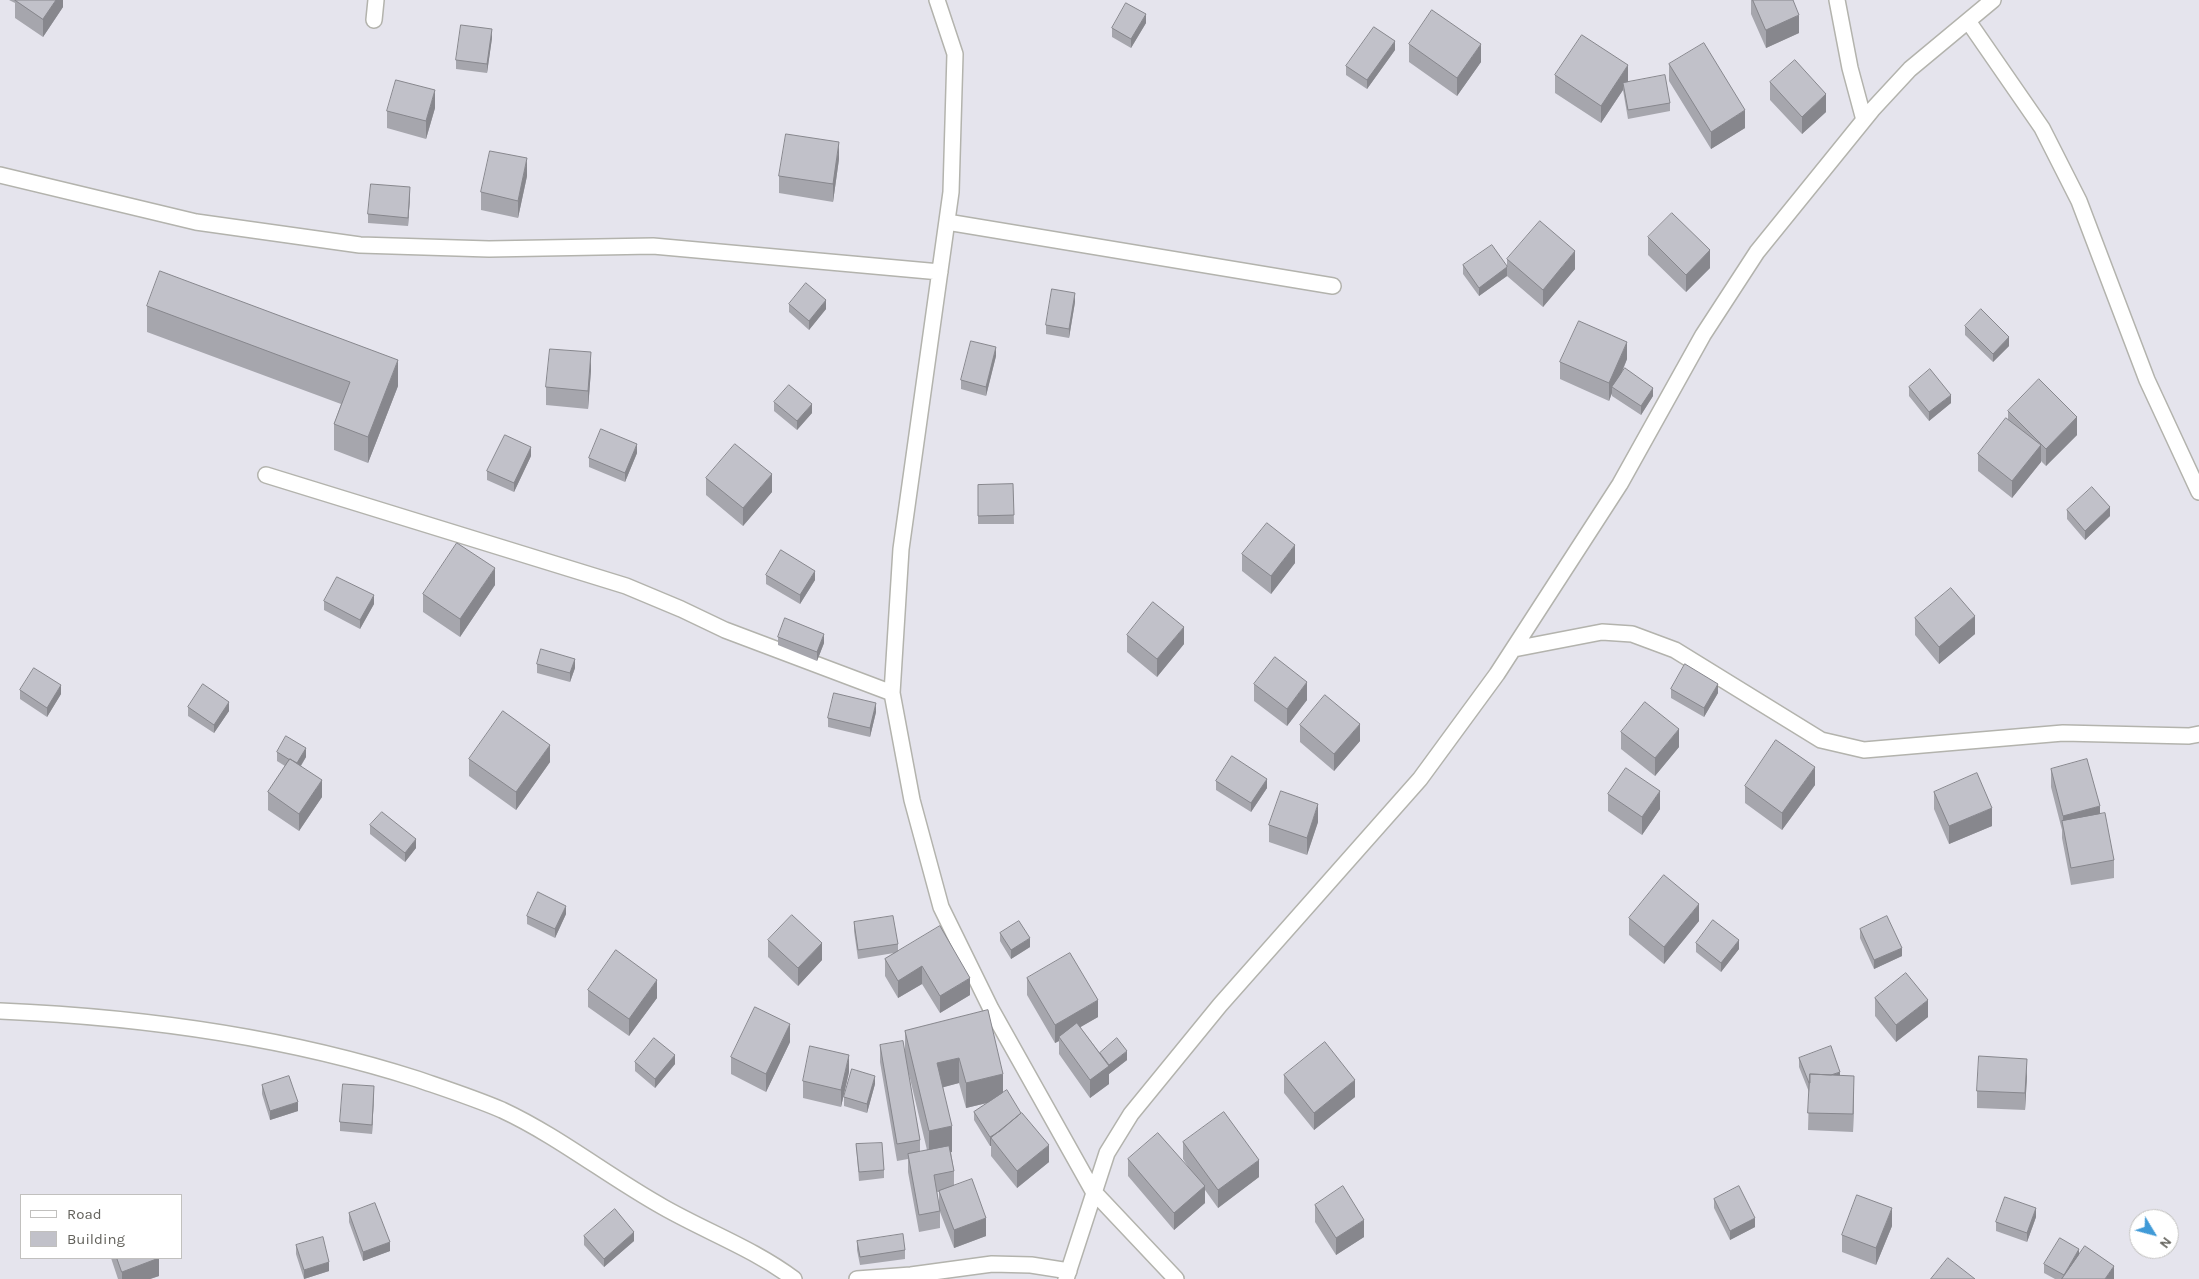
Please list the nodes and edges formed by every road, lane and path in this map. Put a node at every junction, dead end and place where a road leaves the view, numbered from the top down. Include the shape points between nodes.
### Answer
1 (376, 0) edge
2 (937, 0) edge
3 (1837, 0) edge
4 (1993, 0) edge
5 (374, 20) dead end
6 (1968, 21) junction
7 (1864, 120) junction
8 (0, 175) edge
9 (947, 222) junction
10 (940, 272) junction
11 (1333, 286) dead end
12 (266, 475) dead end
13 (2199, 492) edge
14 (1514, 649) junction
15 (892, 693) junction
16 (2199, 734) edge
17 (0, 1011) edge
18 (1093, 1191) junction
19 (1067, 1275) edge
20 (794, 1279) edge
21 (857, 1279) edge
22 (1176, 1279) edge

1 - 5 street
2 - 9 street via 955,54 951,192
3 - 7 street
4 - 6 street
6 - 7 street via 1910,70
6 - 13 street via 2042,128 2079,200 2147,380
7 - 14 street via 1757,252 1703,335 1620,484
8 - 10 street via 196,222 360,245 489,249 653,246
9 - 10 street
9 - 11 street
10 - 15 street via 901,549
12 - 15 street via 626,586 725,630
14 - 16 street via 1602,632 1632,634 1675,650 1821,740 1864,750 2063,733
14 - 18 street via 1420,778 1220,1005 1131,1114 1107,1154
15 - 18 street via 912,800 941,907 991,1009
17 - 20 street via 75,1014 196,1029 304,1048 381,1067 459,1093 503,1111 663,1207 740,1246
18 - 19 street
18 - 22 street
19 - 21 street via 1031,1265 992,1264 911,1276

